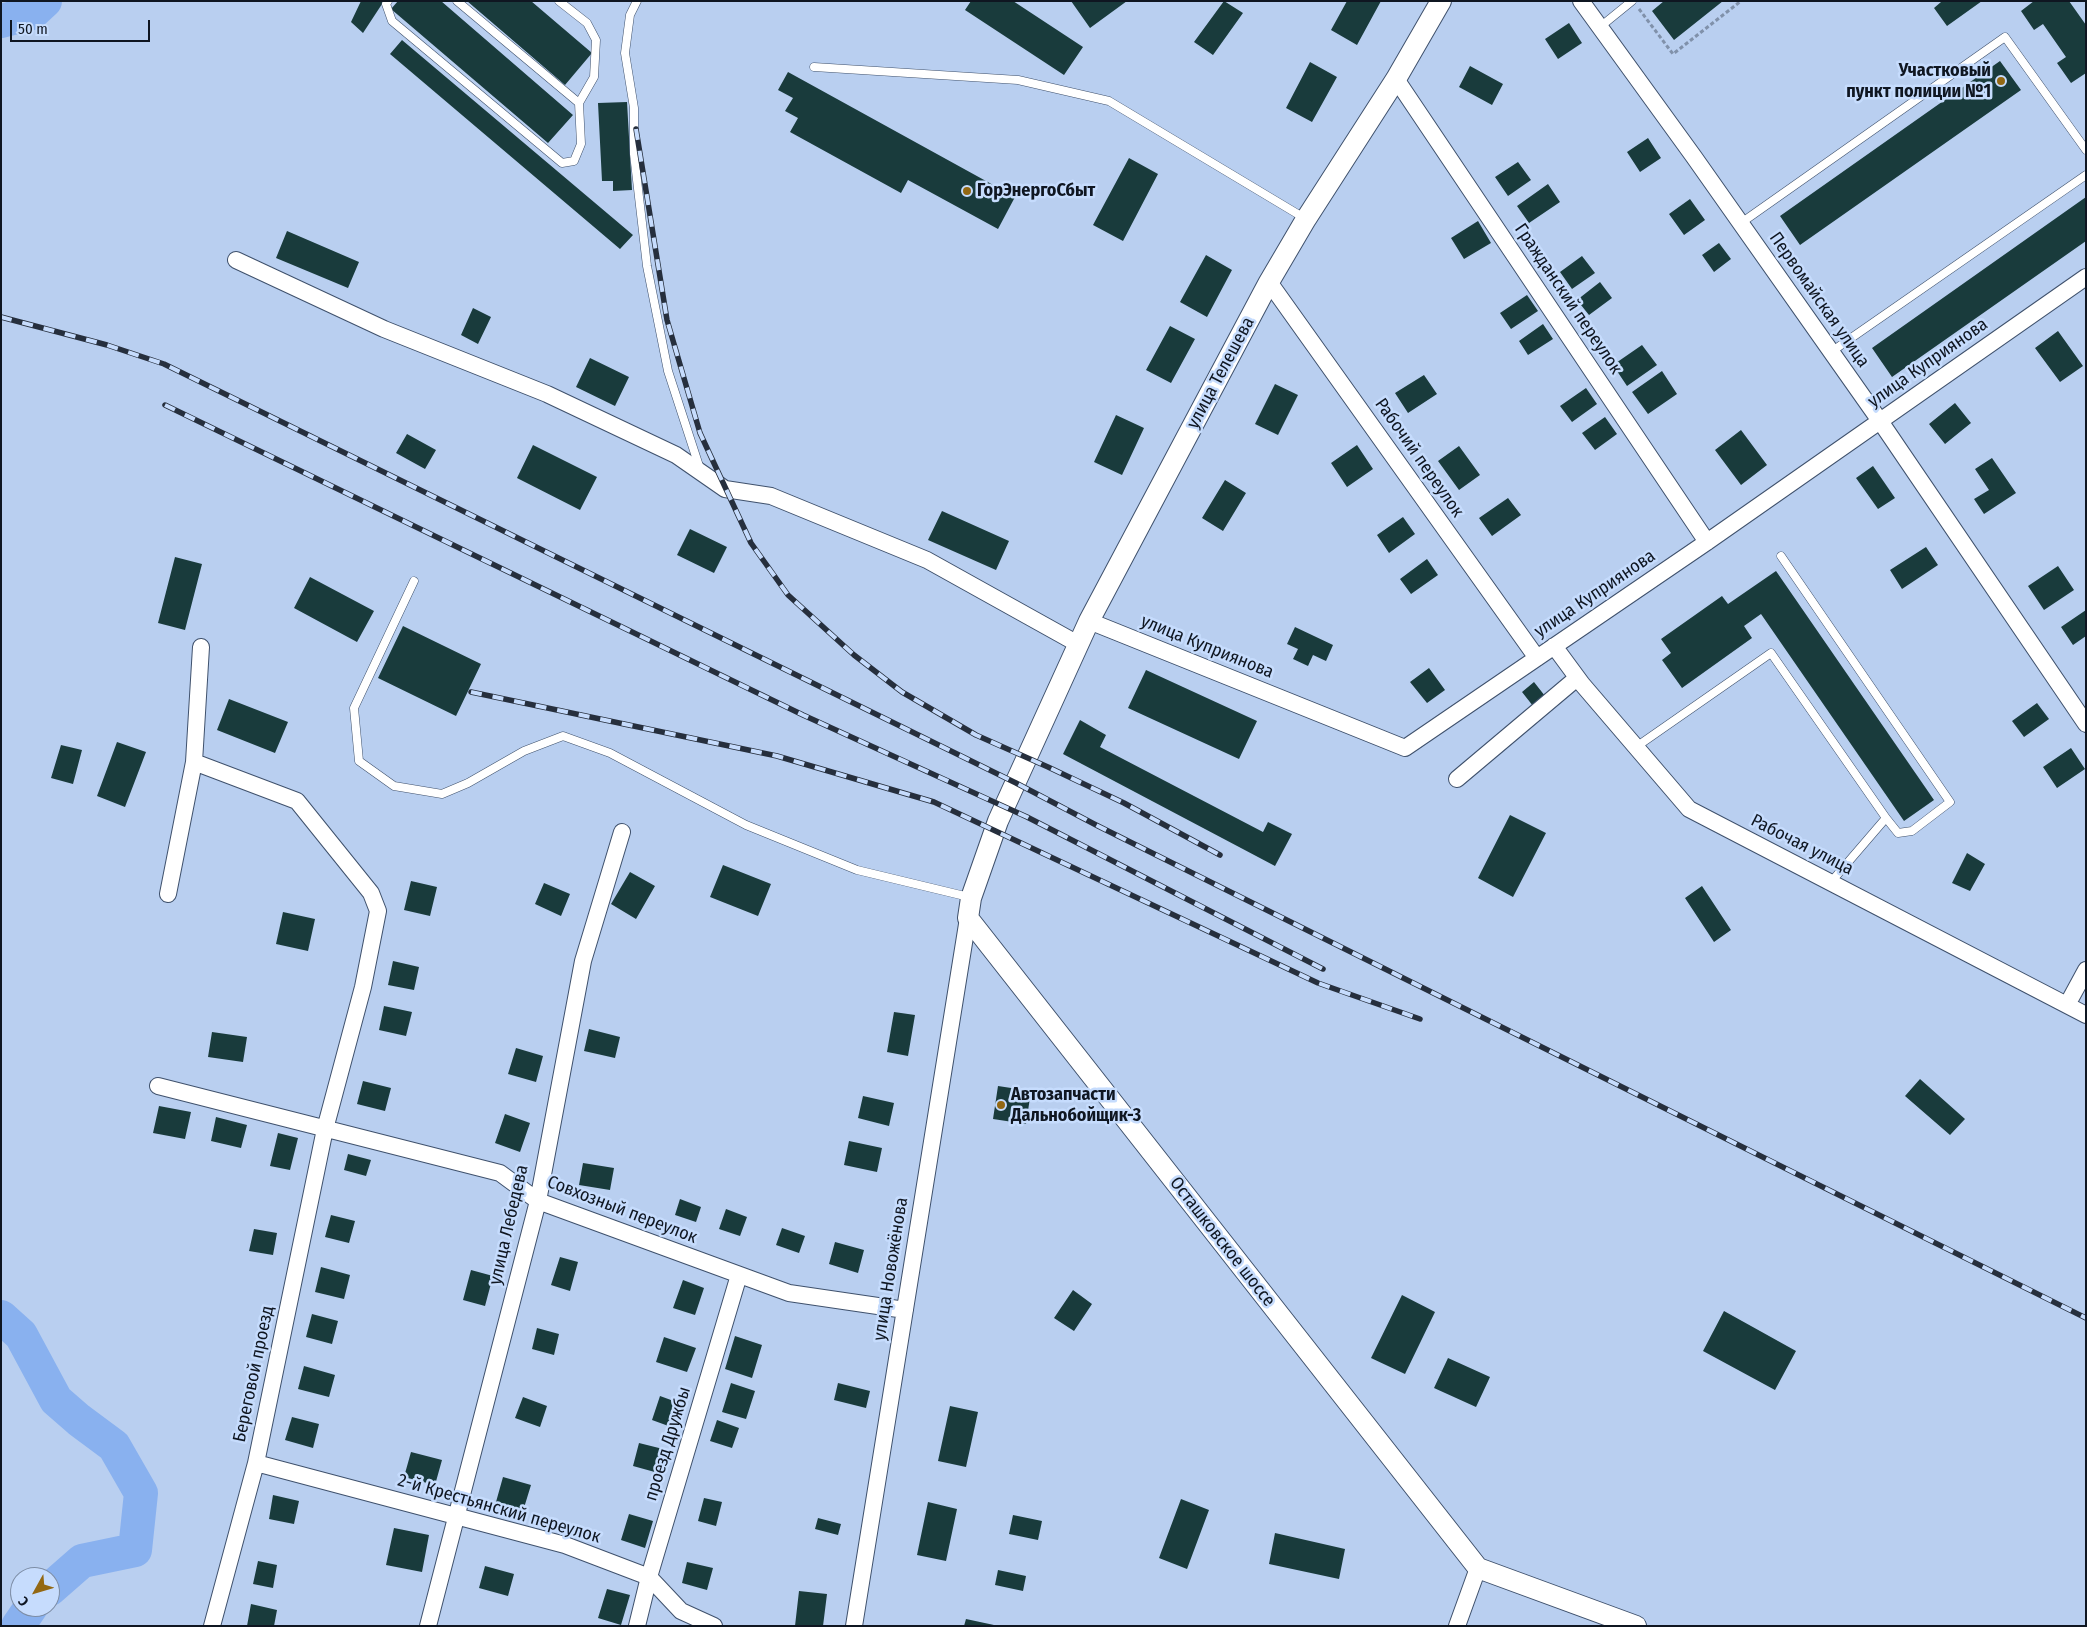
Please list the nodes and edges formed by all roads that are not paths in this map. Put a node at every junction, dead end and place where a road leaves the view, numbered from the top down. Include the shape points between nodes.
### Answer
1 (388, 1) edge
2 (457, 1) edge
3 (559, 1) edge
4 (637, 1) edge
5 (1441, 1) edge
6 (1581, 1) edge
7 (1632, 1) edge
8 (1600, 28) junction
9 (814, 67) dead end
10 (1396, 79) junction
11 (579, 103) junction
12 (2086, 150) edge
13 (2086, 174) edge
14 (1306, 218) junction
15 (1741, 224) junction
16 (236, 260) dead end
17 (2086, 277) edge
18 (1269, 282) junction
19 (1831, 352) junction
20 (1880, 421) junction
21 (701, 472) junction
22 (1707, 542) junction
23 (1781, 556) dead end
24 (414, 581) dead end
25 (1089, 621) junction
26 (1078, 644) junction
27 (1554, 646) junction
28 (201, 647) dead end
29 (1537, 658) junction
30 (1577, 678) junction
31 (2086, 724) edge
32 (1636, 748) junction
33 (194, 762) junction
34 (1457, 779) dead end
35 (1886, 818) junction
36 (622, 832) dead end
37 (1831, 882) junction
38 (168, 894) dead end
39 (971, 898) junction
40 (968, 918) junction
41 (2086, 970) edge
42 (2067, 1005) junction
43 (2086, 1015) edge
44 (158, 1086) dead end
45 (325, 1128) junction
46 (538, 1201) junction
47 (739, 1274) junction
48 (905, 1310) junction
49 (256, 1463) junction
50 (456, 1517) junction
51 (1478, 1568) junction
52 (649, 1577) junction
53 (212, 1626) edge
54 (428, 1626) edge
55 (637, 1626) edge
56 (714, 1626) edge
57 (854, 1626) edge
58 (1456, 1626) edge
59 (1636, 1626) edge

1 - 11 lane via 386,4 392,22 562,162 574,161 581,144
2 - 11 lane
3 - 11 lane via 587,23 596,40 594,77
4 - 21 lane via 630,15 625,53 634,108 634,154 647,266 668,371
5 - 10 street, улица Телешева
6 - 8 street, Первомайская улица
7 - 8 lane
8 - 15 street, Первомайская улица
9 - 14 lane via 1018,80 1109,102
10 - 14 street, улица Телешева
10 - 22 street, Гражданский переулок
12 - 15 lane via 2005,37
13 - 19 lane
14 - 18 street, улица Телешева
15 - 19 street, Первомайская улица
16 - 21 street via 384,329 547,394 676,455
17 - 20 street, улица Куприянова
18 - 25 street, улица Телешева
18 - 29 street, Рабочий переулок
19 - 20 street, Первомайская улица
20 - 22 street, улица Куприянова
20 - 31 street, Первомайская улица
21 - 26 street via 726,489 771,496 927,560
22 - 27 street, улица Куприянова
23 - 35 lane via 1950,802 1912,831 1898,833
24 - 39 lane via 354,708 359,761 394,786 442,794 524,751 562,736 610,753 746,825 857,870
25 - 26 street, улица Телешева
25 - 29 street, улица Куприянова via 1405,748
26 - 39 street, улица Телешева via 998,821
27 - 29 street, улица Куприянова
27 - 30 street, Рабочая улица
28 - 33 street
30 - 32 street, Рабочая улица
30 - 34 street
32 - 35 lane via 1771,653
32 - 37 street, Рабочая улица via 1688,809
33 - 38 street
33 - 45 street, Береговой проезд via 297,801 371,893 378,911 363,987
35 - 37 lane
36 - 46 street, улица Лебедева via 583,961
37 - 42 street, Рабочая улица
39 - 40 street
40 - 48 street, улица Новожёнова
40 - 51 street, Осташковское шоссе
41 - 42 street
42 - 43 street, Рабочая улица
44 - 45 street, Совхозный переулок
45 - 46 street, Совхозный переулок via 500,1173
45 - 49 street, Береговой проезд
46 - 47 street, Совхозный переулок
46 - 50 street, улица Лебедева
47 - 48 street, Совхозный переулок via 789,1293
47 - 52 street, проезд Дружбы
48 - 57 street, улица Новожёнова
49 - 50 street, 2-й Крестьянский переулок
49 - 53 street, Береговой проезд
50 - 52 street, 2-й Крестьянский переулок via 565,1545
50 - 54 street, улица Лебедева
51 - 58 street
51 - 59 street
52 - 55 street, проезд Дружбы
52 - 56 street, 2-й Крестьянский переулок via 681,1611

